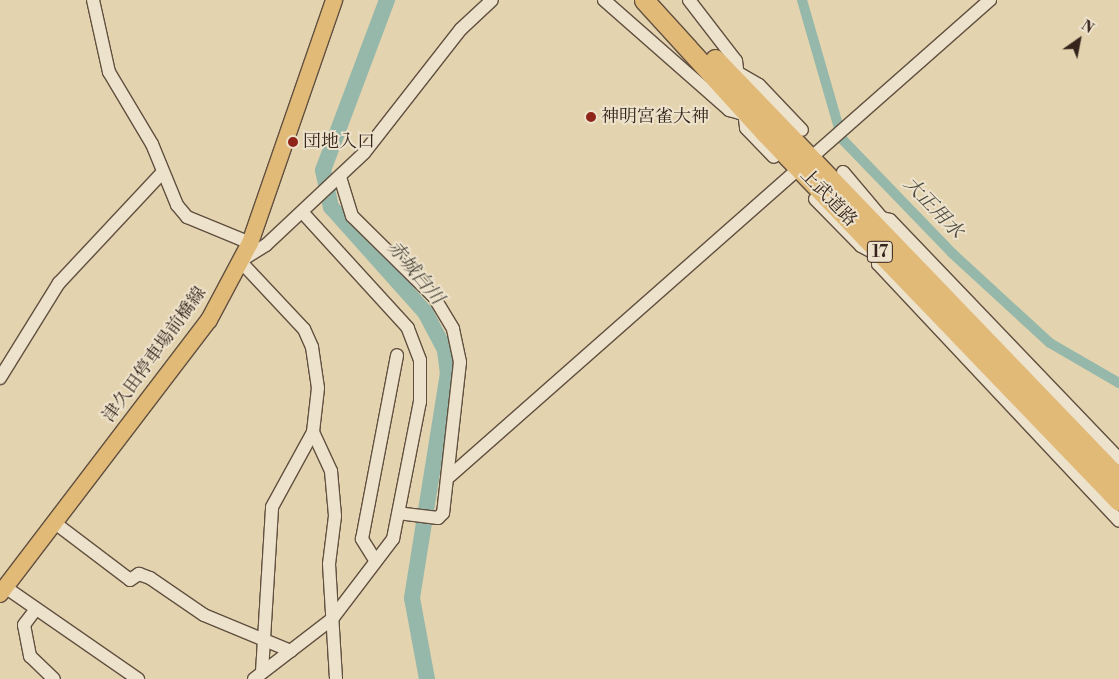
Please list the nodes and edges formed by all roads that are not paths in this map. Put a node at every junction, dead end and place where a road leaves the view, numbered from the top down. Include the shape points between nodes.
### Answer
1 (93, 0) edge
2 (334, 0) edge
3 (492, 0) edge
4 (604, 0) edge
5 (644, 0) edge
6 (659, 0) edge
7 (689, 0) edge
8 (990, 0) edge
9 (740, 80) junction
10 (750, 106) junction
11 (802, 130) dead end
12 (774, 157) dead end
13 (806, 165) junction
14 (843, 172) dead end
15 (162, 173) junction
16 (340, 177) junction
17 (815, 199) dead end
18 (304, 209) junction
19 (877, 220) junction
20 (250, 244) junction
21 (879, 246) junction
22 (241, 261) junction
23 (397, 355) dead end
24 (0, 378) edge
25 (313, 432) junction
26 (1119, 459) edge
27 (450, 476) junction
28 (1119, 479) edge
29 (1119, 501) edge
30 (401, 513) junction
31 (1119, 521) edge
32 (55, 523) junction
33 (375, 560) junction
34 (3, 590) edge
35 (36, 609) junction
36 (332, 619) junction
37 (264, 642) junction
38 (291, 651) junction
39 (124, 675) edge
40 (258, 675) edge
41 (54, 679) edge
42 (138, 679) edge
43 (336, 679) edge

1 - 15 street via 109,72 152,144
2 - 20 main road, 津久田停車場前橋線
3 - 16 street via 461,29 386,126
4 - 10 street via 729,110
5 - 10 highway, 上武道路 / 17
6 - 9 highway, 上武道路 / 17
7 - 9 street via 736,61
8 - 13 street
9 - 10 highway, 上武道路 / 17
9 - 11 street via 754,80
10 - 12 street via 746,128
10 - 13 highway, 上武道路 / 17
13 - 19 highway, 上武道路 / 17
13 - 21 highway, 上武道路 / 17
13 - 27 street
14 - 19 street
15 - 20 street via 186,217
15 - 24 street via 59,283
16 - 18 street
16 - 27 street via 352,216 412,272 453,329 460,362
17 - 21 street via 861,246
18 - 22 street
18 - 30 street via 332,249 398,314 417,351 420,402
19 - 21 highway, 上武道路 / 17
19 - 26 street via 890,220
20 - 22 main road, 津久田停車場前橋線
21 - 28 highway, 上武道路 / 17
21 - 29 highway, 上武道路 / 17
21 - 31 street via 878,264
22 - 25 street via 304,329 318,388
22 - 32 main road, 津久田停車場前橋線 via 209,320
23 - 33 street via 362,539
25 - 36 street via 331,471 335,516 329,564
25 - 37 street via 272,508
27 - 30 street via 438,518
30 - 33 street via 393,539
32 - 34 main road, 津久田停車場前橋線
32 - 37 street via 130,580 138,574 150,578 204,615
33 - 36 street
34 - 35 street
35 - 39 street
35 - 41 street via 24,625 30,656
36 - 38 street
36 - 43 street
37 - 38 street
37 - 40 street
38 - 40 street
39 - 42 street

